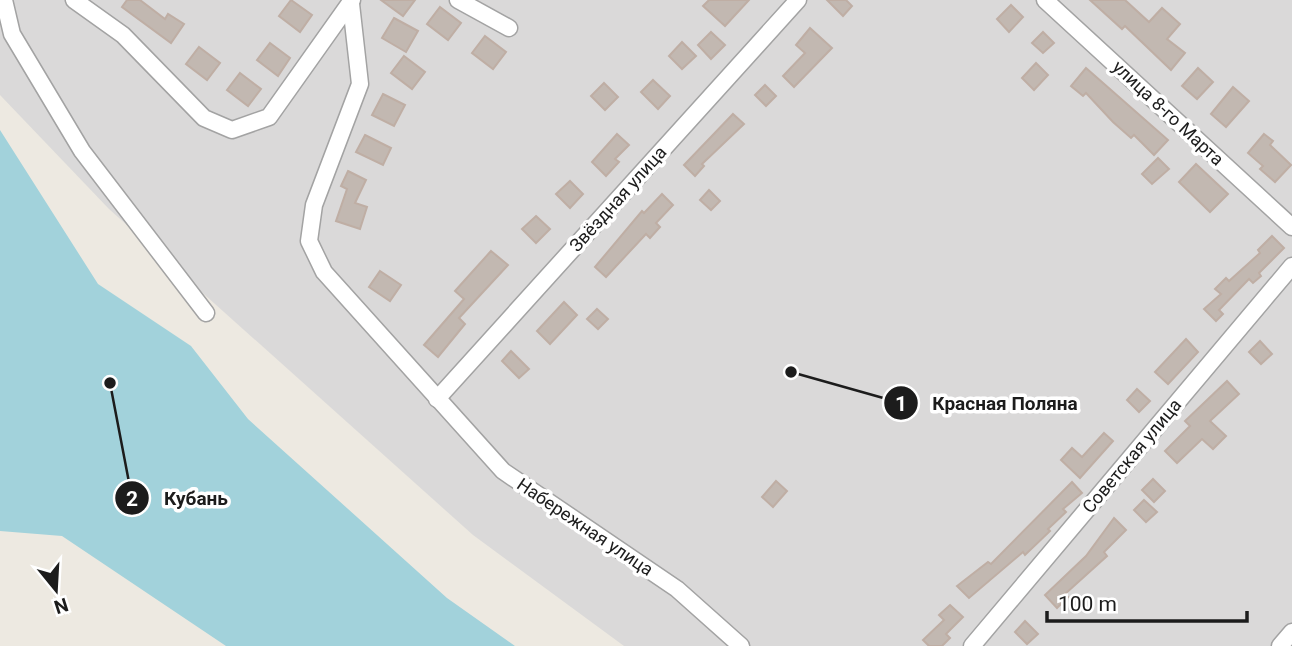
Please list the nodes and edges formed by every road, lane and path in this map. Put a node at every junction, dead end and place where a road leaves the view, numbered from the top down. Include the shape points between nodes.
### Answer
1 (4, 0) edge
2 (74, 0) edge
3 (458, 0) edge
4 (798, 0) edge
5 (1045, 0) edge
6 (351, 2) edge
7 (509, 28) dead end
8 (1292, 226) edge
9 (1292, 266) edge
10 (206, 313) dead end
11 (437, 399) junction
12 (1292, 632) edge
13 (741, 646) edge
14 (972, 646) edge
15 (1280, 646) edge

1 - 10 street via 12,34 82,151
2 - 6 street via 123,35 204,118 232,130 269,117
3 - 7 street
4 - 11 street, Звёздная улица
5 - 8 street, улица 8-го Марта
6 - 11 street, Набережная улица via 360,84 314,205 309,241 324,272
9 - 14 street, Советская улица
11 - 13 street, Набережная улица via 503,471 677,589
12 - 15 street

